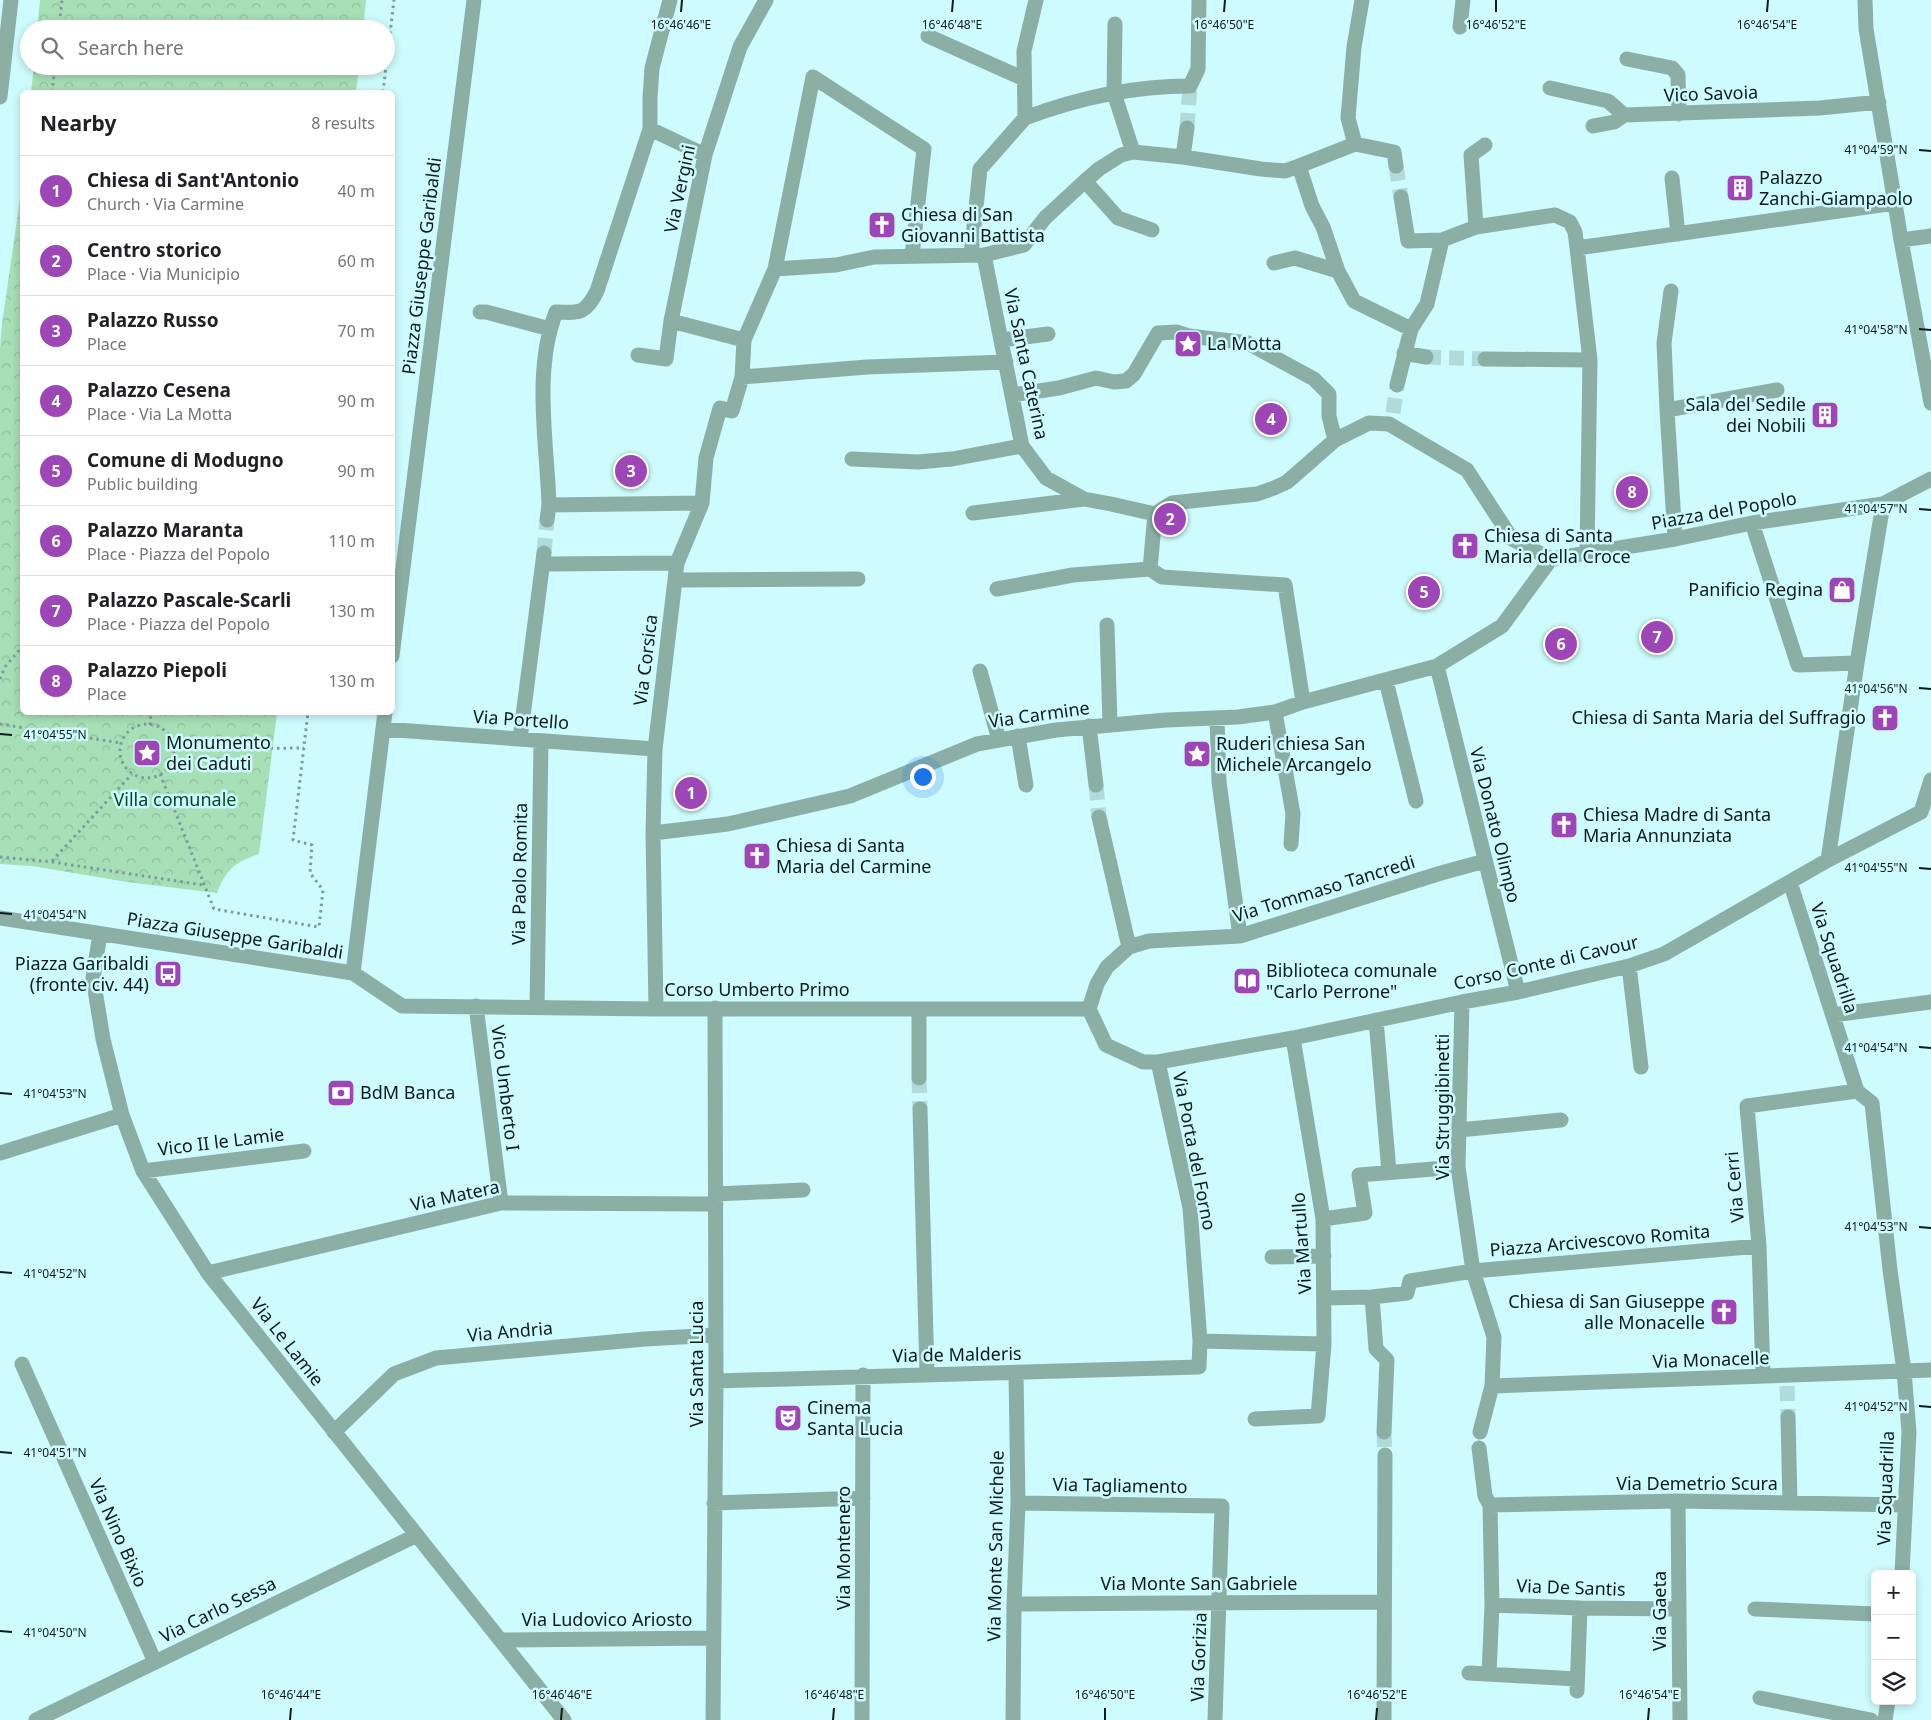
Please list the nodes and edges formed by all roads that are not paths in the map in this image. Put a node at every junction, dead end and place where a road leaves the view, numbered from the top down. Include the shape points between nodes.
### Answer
1 (11, 0) edge
2 (474, 0) edge
3 (670, 0) edge
4 (766, 0) edge
5 (1036, 0) edge
6 (1199, 0) edge
7 (1362, 0) edge
8 (1462, 0) edge
9 (1865, 0) edge
10 (1115, 24) dead end
11 (1460, 26) dead end
12 (928, 36) dead end
13 (1627, 60) dead end
14 (1024, 79) junction
15 (1550, 88) dead end
16 (1114, 93) junction
17 (0, 98) edge
18 (1879, 102) junction
19 (1679, 114) junction
20 (1624, 115) junction
21 (1025, 118) junction
22 (1593, 126) dead end
23 (1187, 128) tunnel mouth
24 (650, 130) junction
25 (1355, 144) junction
26 (1485, 145) dead end
27 (1133, 152) junction
28 (705, 155) junction
29 (1183, 157) junction
30 (1300, 166) junction
31 (1396, 166) tunnel mouth
32 (1672, 178) dead end
33 (1085, 181) junction
34 (1401, 198) tunnel mouth
35 (1895, 203) junction
36 (1476, 227) junction
37 (1152, 230) dead end
38 (1678, 234) junction
39 (1931, 236) edge
40 (1442, 240) junction
41 (1901, 240) junction
42 (1577, 248) junction
43 (977, 255) junction
44 (912, 256) junction
45 (1274, 263) dead end
46 (774, 269) junction
47 (1338, 271) junction
48 (1671, 291) dead end
49 (480, 312) dead end
50 (671, 321) junction
51 (550, 329) junction
52 (1411, 329) junction
53 (1048, 334) dead end
54 (744, 340) junction
55 (1001, 340) junction
56 (1404, 353) junction
57 (638, 355) dead end
58 (1426, 357) tunnel mouth
59 (1484, 359) tunnel mouth
60 (1590, 360) junction
61 (1006, 362) junction
62 (742, 377) junction
63 (1397, 385) tunnel mouth
64 (1777, 390) dead end
65 (1012, 395) junction
66 (1931, 403) edge
67 (1667, 410) junction
68 (1335, 440) junction
69 (1022, 446) junction
70 (852, 459) dead end
71 (1931, 479) edge
72 (1084, 499) junction
73 (702, 503) junction
74 (1883, 504) junction
75 (973, 513) dead end
76 (1155, 514) junction
77 (1752, 523) junction
78 (1675, 539) junction
79 (1587, 552) junction
80 (1551, 559) junction
81 (677, 563) junction
82 (1150, 569) junction
83 (858, 579) dead end
84 (674, 580) junction
85 (997, 589) dead end
86 (1108, 625) dead end
87 (395, 632) edge
88 (1857, 663) junction
89 (1437, 666) junction
90 (980, 671) dead end
91 (1386, 681) junction
92 (1303, 702) junction
93 (1274, 712) junction
94 (386, 715) edge
95 (1217, 718) junction
96 (1110, 724) junction
97 (1089, 726) junction
98 (384, 729) junction
99 (1018, 736) junction
100 (520, 739) junction
101 (999, 740) junction
102 (540, 741) junction
103 (655, 749) junction
104 (1931, 780) edge
105 (1026, 785) dead end
106 (1096, 785) tunnel mouth
107 (1416, 802) dead end
108 (1099, 817) tunnel mouth
109 (653, 833) junction
110 (1291, 844) dead end
111 (1828, 860) junction
112 (1485, 861) junction
113 (1790, 882) junction
114 (0, 918) edge
115 (100, 934) junction
116 (1240, 936) junction
117 (1128, 947) junction
118 (1629, 966) junction
119 (353, 973) junction
120 (1518, 992) junction
121 (1462, 1002) junction
122 (1931, 1002) edge
123 (476, 1006) junction
124 (537, 1008) junction
125 (715, 1008) junction
126 (656, 1009) junction
127 (919, 1009) junction
128 (1089, 1009) junction
129 (1833, 1015) junction
130 (1376, 1020) junction
131 (1293, 1038) junction
132 (1150, 1062) junction
133 (1641, 1067) dead end
134 (919, 1078) tunnel mouth
135 (1857, 1091) junction
136 (920, 1109) tunnel mouth
137 (122, 1115) junction
138 (1561, 1120) dead end
139 (1460, 1130) junction
140 (304, 1151) dead end
141 (0, 1153) edge
142 (1458, 1167) junction
143 (143, 1171) junction
144 (1390, 1172) junction
145 (804, 1190) dead end
146 (716, 1199) junction
147 (501, 1203) junction
148 (1323, 1220) junction
149 (1759, 1246) junction
150 (1324, 1256) junction
151 (1272, 1257) dead end
152 (1473, 1271) junction
153 (208, 1273) junction
154 (1372, 1297) junction
155 (1324, 1298) junction
156 (716, 1335) junction
157 (1200, 1341) junction
158 (1324, 1344) junction
159 (22, 1364) dead end
160 (1199, 1367) joint
161 (1931, 1370) edge
162 (1904, 1371) junction
163 (1016, 1373) junction
164 (863, 1375) junction
165 (927, 1375) junction
166 (1763, 1376) junction
167 (716, 1381) junction
168 (1492, 1386) junction
169 (1788, 1417) tunnel mouth
170 (1255, 1419) dead end
171 (334, 1432) junction
172 (1384, 1432) tunnel mouth
173 (1480, 1432) dead end
174 (1479, 1448) dead end
175 (1385, 1455) tunnel mouth
176 (863, 1498) junction
177 (1678, 1502) junction
178 (714, 1503) junction
179 (1018, 1503) junction
180 (1790, 1503) junction
181 (1490, 1505) junction
182 (1904, 1505) junction
183 (1222, 1506) joint
184 (416, 1535) junction
185 (1902, 1570) edge
186 (1384, 1602) junction
187 (1220, 1603) junction
188 (1014, 1604) junction
189 (1492, 1605) junction
190 (1580, 1608) junction
191 (1754, 1609) dead end
192 (1679, 1610) junction
193 (1871, 1614) edge
194 (713, 1638) junction
195 (501, 1640) junction
196 (155, 1662) junction
197 (1469, 1673) dead end
198 (1489, 1674) junction
199 (1760, 1698) dead end
200 (1887, 1705) edge
201 (36, 1720) edge
202 (564, 1720) edge
203 (713, 1720) edge
204 (862, 1720) edge
205 (1013, 1720) edge
206 (1215, 1720) edge
207 (1384, 1720) edge
208 (1680, 1720) edge
209 (1871, 1720) edge
210 (1885, 1720) edge

1 - 17 street
2 - 87 street, Piazza Giuseppe Garibaldi
3 - 24 street via 652,68
4 - 28 street, Via Vergini via 740,47
5 - 14 street via 1024,51
6 - 16 street via 1198,69 1190,86 1160,86
7 - 25 street via 1348,118
8 - 11 street
9 - 18 street via 1864,13
10 - 16 street
12 - 14 street
13 - 19 street via 1672,68 1678,75
14 - 21 street
15 - 20 street via 1608,101
16 - 21 street via 1044,110
16 - 27 street
18 - 19 street, Vico Savoia
18 - 35 street
19 - 20 street, Vico Savoia
20 - 22 street via 1614,122
21 - 43 street, Via Santa Caterina via 980,169
23 - 29 street
24 - 28 street
24 - 51 street via 589,307 577,312 556,312
25 - 30 street
25 - 31 street via 1394,152
26 - 36 street via 1471,155
27 - 29 street
27 - 33 street via 1121,155
28 - 50 street, Via Vergini
29 - 30 street via 1284,171
30 - 47 street
32 - 38 street
33 - 37 street via 1118,218
33 - 43 street via 1045,218 1024,245
34 - 40 street via 1408,241
35 - 38 street
35 - 41 street
36 - 40 street
36 - 42 street via 1555,215 1570,222
38 - 42 street
39 - 41 street
40 - 52 street via 1427,304
41 - 66 street
42 - 60 street
43 - 44 street
43 - 55 street, Via Santa Caterina
44 - 46 street via 874,257 836,265
44 - 46 street, Via Corsica via 924,149 813,77
45 - 47 street via 1294,258
46 - 54 street, Via Corsica
47 - 52 street via 1354,301
48 - 67 street via 1664,342
49 - 51 street
50 - 54 street
50 - 57 street, Via Vergini via 666,359
51 - 73 street via 543,376 548,512
52 - 56 street
53 - 55 street
54 - 62 street, Via Corsica
55 - 61 street, Via Santa Caterina
56 - 58 street
56 - 63 street
59 - 60 street
60 - 79 street
61 - 62 street via 867,367
61 - 65 street, Via Santa Caterina
62 - 73 street, Via Corsica via 732,411 720,408 706,458
64 - 67 street
65 - 68 street via 1096,378 1114,382 1126,380 1134,374 1158,333 1177,332 1248,343 1314,379 1329,394 1329,416
65 - 69 street, Via Santa Caterina
67 - 78 street
68 - 76 street via 1287,482 1274,488 1257,494 1172,503
68 - 80 street via 1368,423 1391,418 1467,470 1512,539
69 - 70 street via 952,460
69 - 72 street, Via Santa Caterina via 1046,478
71 - 74 street
72 - 75 street
72 - 76 street, Via Santa Caterina
73 - 81 street, Via Corsica
74 - 77 street, Piazza del Popolo
74 - 88 street
76 - 82 street
77 - 78 street, Piazza del Popolo
77 - 88 street via 1798,665
78 - 79 street, Piazza del Popolo
79 - 80 street, Piazza del Popolo
80 - 89 street via 1502,626
81 - 84 street, Via Corsica
81 - 100 street via 544,558
82 - 85 street via 1073,575
82 - 92 street via 1162,577 1285,586
83 - 84 street
84 - 103 street, Via Corsica
86 - 96 street
88 - 111 street
89 - 91 street, Via Carmine
89 - 112 street, Via Donato Olimpo
90 - 101 street
91 - 92 street, Via Carmine
91 - 107 street
92 - 93 street, Via Carmine
93 - 95 street, Via Carmine
93 - 110 street via 1293,814
94 - 98 street, Piazza Giuseppe Garibaldi
95 - 96 street, Via Carmine
95 - 116 street via 1219,782
96 - 97 street, Via Carmine
97 - 99 street, Via Carmine
97 - 106 street
98 - 100 street, Via Portello
98 - 119 street, Piazza Giuseppe Garibaldi
99 - 101 street, Via Carmine
99 - 105 street
100 - 102 street, Via Portello
101 - 109 street, Via Carmine via 977,744 850,796 728,824
102 - 103 street, Via Portello
102 - 124 street, Via Paolo Romita
103 - 109 street, Via Corsica
104 - 111 street, Corso Conte di Cavour via 1921,812
108 - 117 street
109 - 126 street, Via Corsica
111 - 113 street, Corso Conte di Cavour
112 - 116 street, Via Tommaso Tancredi
112 - 120 street, Via Donato Olimpo
113 - 118 street, Corso Conte di Cavour via 1664,954
113 - 129 street, Via Squadrilla
114 - 115 street, Piazza Giuseppe Garibaldi
115 - 119 street, Piazza Giuseppe Garibaldi
115 - 137 street, Via Le Lamie via 93,978 103,1038
116 - 117 street, Via Tommaso Tancredi via 1149,941
117 - 128 street, Via Tommaso Tancredi via 1107,967
118 - 120 street, Corso Conte di Cavour
118 - 133 street
119 - 123 street, Corso Umberto Primo via 402,1006
120 - 121 street, Corso Conte di Cavour
121 - 130 street, Corso Conte di Cavour
121 - 139 street, Via Struggibinetti
122 - 129 street
123 - 124 street, Corso Umberto Primo
123 - 147 street, Vico Umberto I
124 - 126 street, Corso Umberto Primo
125 - 126 street, Corso Umberto Primo
125 - 127 street, Corso Umberto Primo
125 - 146 street, Via Santa Lucia
127 - 128 street, Corso Umberto Primo
127 - 134 street
128 - 132 street via 1106,1045
129 - 135 street, Via Squadrilla
130 - 131 street, Corso Conte di Cavour
130 - 144 street
131 - 132 street, Corso Conte di Cavour
131 - 148 street, Via Martullo
132 - 157 street, Via Porta del Forno via 1190,1208
135 - 149 street, Via Cerri via 1747,1106
135 - 162 street, Via Squadrilla via 1872,1103
136 - 165 street
137 - 141 street
137 - 143 street, Via Le Lamie
138 - 139 street
139 - 142 street, Via Struggibinetti
140 - 143 street, Vico II le Lamie
142 - 144 street
142 - 152 street, Via Struggibinetti
143 - 153 street, Via Le Lamie
144 - 148 street via 1360,1175 1365,1213
145 - 146 street, Via Matera
146 - 147 street, Via Matera
146 - 156 street, Via Santa Lucia
147 - 153 street, Via Matera
148 - 150 street, Via Martullo
149 - 152 street, Piazza Arcivescovo Romita
149 - 166 street, Via Cerri
150 - 151 street
150 - 155 street, Via Martullo
152 - 154 street via 1410,1280 1408,1293
152 - 168 street, Piazza Arcivescovo Romita via 1494,1337
153 - 171 street, Via Le Lamie
154 - 155 street
154 - 172 street via 1376,1349 1387,1360
155 - 158 street, Via Martullo
156 - 167 street, Via Santa Lucia
156 - 171 street, Via Andria via 436,1358 394,1374
157 - 158 street
157 - 160 street, Via Porta del Forno
158 - 170 street, Via Martullo via 1318,1416
159 - 196 street, Via Nino Bixio
160 - 163 street, Via de Malderis
161 - 162 street, Via Monacelle
162 - 166 street, Via Monacelle via 1787,1381
162 - 182 street, Via Squadrilla via 1909,1432
163 - 165 street, Via de Malderis
163 - 179 street, Via Monte San Michele
164 - 165 street, Via de Malderis
164 - 167 street, Via de Malderis
164 - 176 street, Via Montenero
166 - 168 street, Via Monacelle
167 - 178 street, Via Santa Lucia
168 - 173 street, Piazza Arcivescovo Romita
169 - 180 street
171 - 184 street, Via Le Lamie
174 - 181 street via 1485,1496
175 - 186 street
176 - 178 street
176 - 204 street, Via Montenero
177 - 180 street, Via Demetrio Scura
177 - 181 street, Via Demetrio Scura
177 - 192 street, Via Gaeta
178 - 194 street, Via Santa Lucia
179 - 183 street, Via Tagliamento
179 - 188 street, Via Monte San Michele
180 - 182 street, Via Demetrio Scura
181 - 189 street
182 - 185 street, Via Squadrilla
183 - 187 street, Via Gorizia
184 - 195 street, Via Le Lamie
184 - 196 street, Via Carlo Sessa
186 - 187 street, Via Monte San Gabriele
186 - 207 street
187 - 188 street, Via Monte San Gabriele
187 - 206 street, Via Gorizia
188 - 205 street, Via Monte San Michele
189 - 190 street, Via De Santis
189 - 198 street
190 - 192 street, Via De Santis
190 - 198 street via 1577,1685
191 - 193 street
192 - 208 street, Via Gaeta
194 - 195 street, Via Ludovico Ariosto
194 - 203 street, Via Santa Lucia
195 - 202 street, Via Le Lamie
196 - 201 street, Via Carlo Sessa
197 - 198 street
199 - 209 street
200 - 210 street

